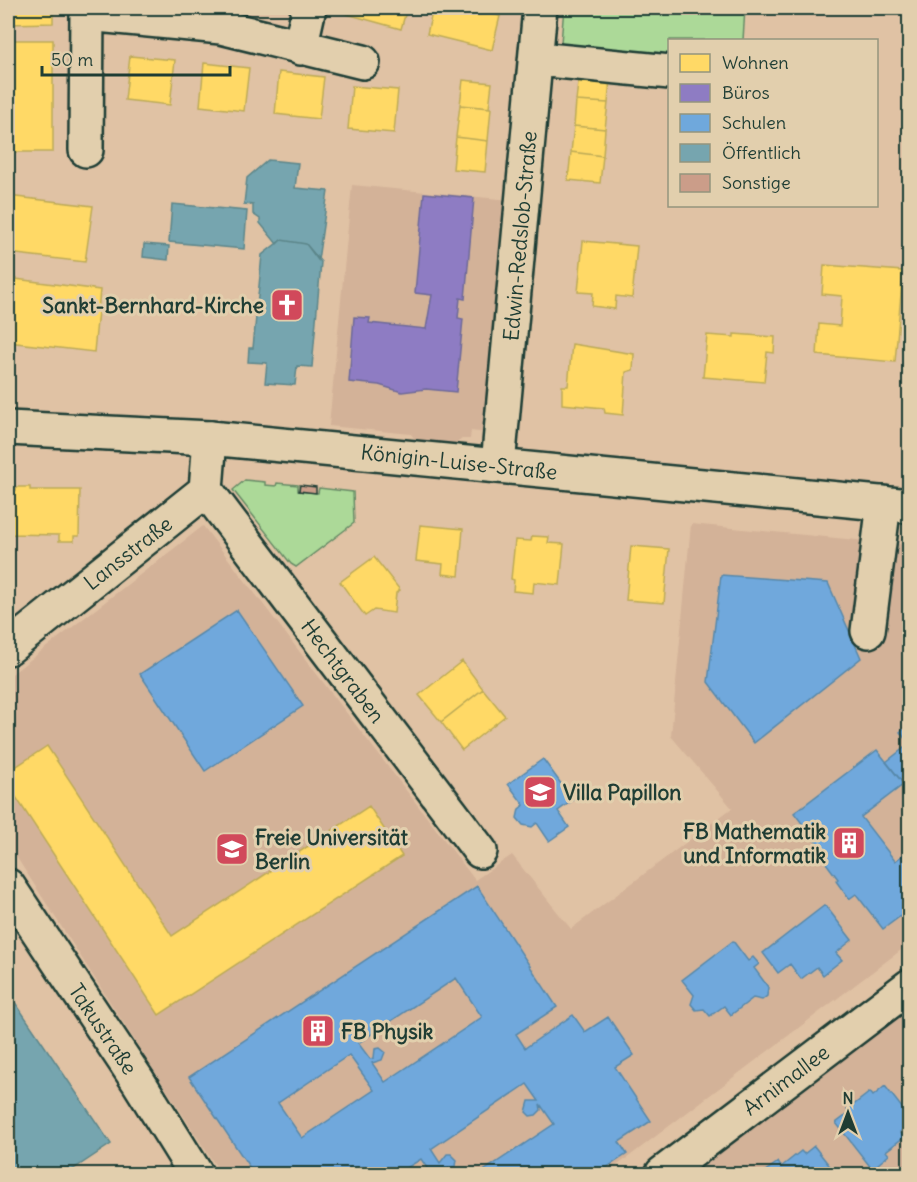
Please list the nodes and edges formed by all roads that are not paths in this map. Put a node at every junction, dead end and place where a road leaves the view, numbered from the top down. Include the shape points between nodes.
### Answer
1 (309, 8) edge
2 (540, 8) edge
3 (87, 10) edge
4 (300, 48) junction
5 (537, 59) junction
6 (363, 62) dead end
7 (668, 72) edge
8 (86, 150) dead end
9 (8, 428) edge
10 (210, 438) junction
11 (498, 465) junction
12 (206, 490) junction
13 (897, 505) edge
14 (868, 631) dead end
15 (8, 648) edge
16 (480, 851) dead end
17 (8, 886) edge
18 (909, 986) edge
19 (196, 1174) edge
20 (662, 1174) edge

1 - 4 street
2 - 5 street, Edwin-Redslob-Straße
3 - 4 street via 220,27
3 - 8 street
4 - 6 street
5 - 7 street
5 - 11 street, Edwin-Redslob-Straße
9 - 10 street, Königin-Luise-Straße
10 - 11 street, Königin-Luise-Straße
10 - 12 street
11 - 13 street, Königin-Luise-Straße
12 - 15 street, Lansstraße
12 - 16 street, Hechtgraben
13 - 14 street
17 - 19 street, Takustraße
18 - 20 street, Arnimallee

